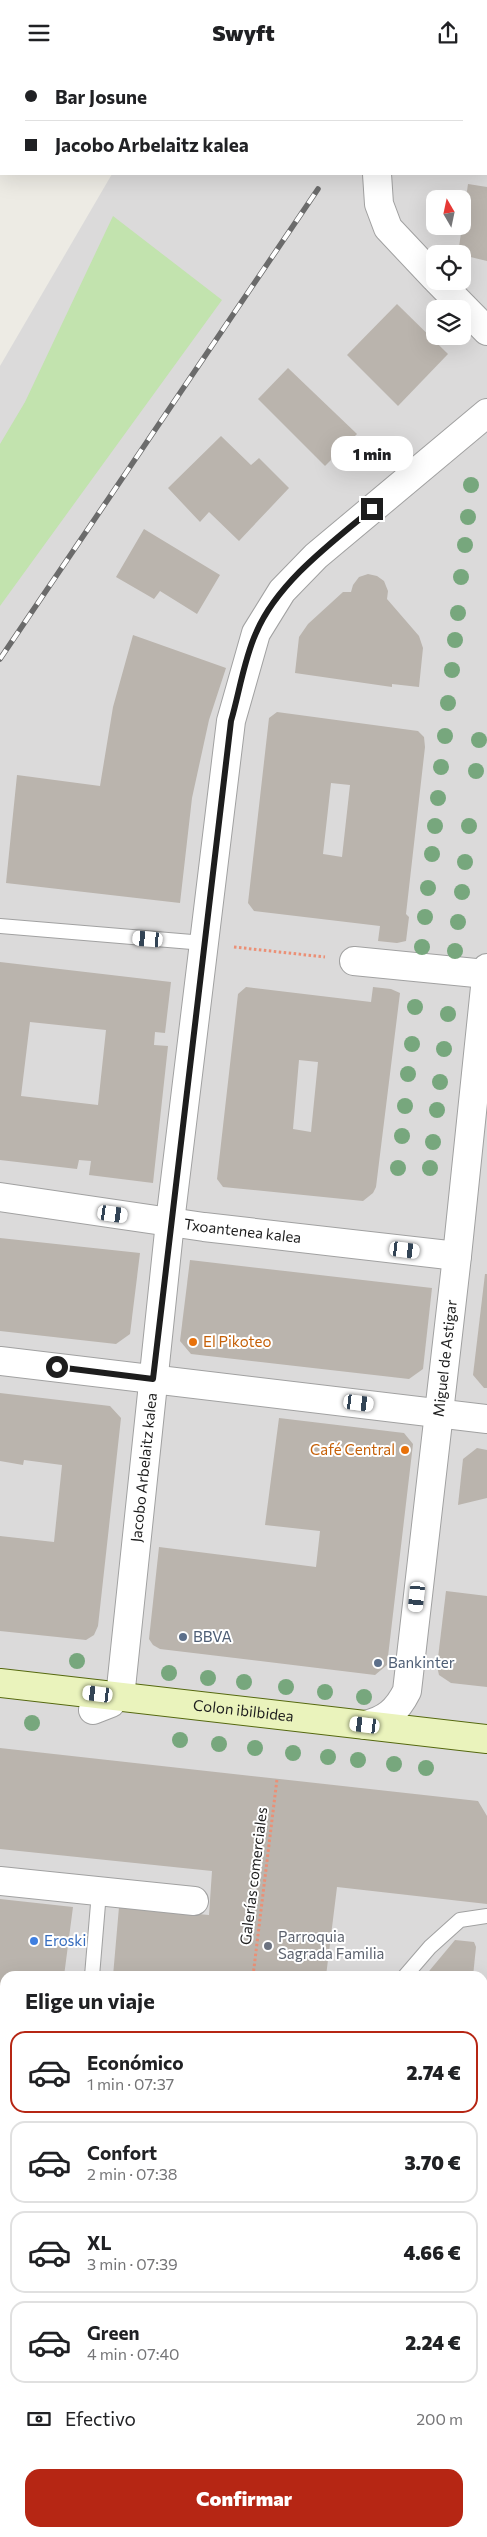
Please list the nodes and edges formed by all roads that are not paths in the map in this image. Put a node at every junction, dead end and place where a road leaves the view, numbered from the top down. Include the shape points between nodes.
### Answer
1 (377, 175) edge
2 (426, 268) edge
3 (447, 290) edge
4 (487, 331) edge
5 (486, 417) edge
6 (0, 926) edge
7 (204, 943) junction
8 (354, 961) road end
9 (487, 971) edge
10 (0, 1197) edge
11 (170, 1222) junction
12 (457, 1256) junction
13 (0, 1361) edge
14 (153, 1379) junction
15 (438, 1413) junction
16 (487, 1419) edge
17 (0, 1683) edge
18 (117, 1697) junction
19 (0, 1699) edge
20 (93, 1710) junction
21 (365, 1725) junction
22 (483, 1751) edge
23 (0, 1881) edge
24 (99, 1891) junction
25 (194, 1901) dead end
26 (487, 1916) edge
27 (92, 1971) edge
28 (409, 1971) edge

1 - 2 street via 379,204 388,228
3 - 4 street
5 - 7 street, Jacobo Arbelaitz kalea via 316,556 282,591 256,633 231,721
6 - 7 lane
7 - 11 street, Jacobo Arbelaitz kalea
8 - 9 street
9 - 12 street, Miguel de Astigar
10 - 11 street, Txoantenea kalea
11 - 12 street, Txoantenea kalea
11 - 14 street, Jacobo Arbelaitz kalea
12 - 15 street, Miguel de Astigar
13 - 14 street
14 - 15 street
14 - 18 street, Jacobo Arbelaitz kalea via 122,1688
15 - 16 street
15 - 21 street, Miguel de Astigar via 406,1691 391,1715
17 - 18 main road, Colon ibilbidea
18 - 20 street via 103,1708
18 - 21 main road, Colon ibilbidea
19 - 20 main road, Colon ibilbidea
20 - 22 main road, Colon ibilbidea
21 - 22 main road, Colon ibilbidea
23 - 24 street
24 - 25 street
24 - 27 lane
26 - 28 lane via 460,1920

